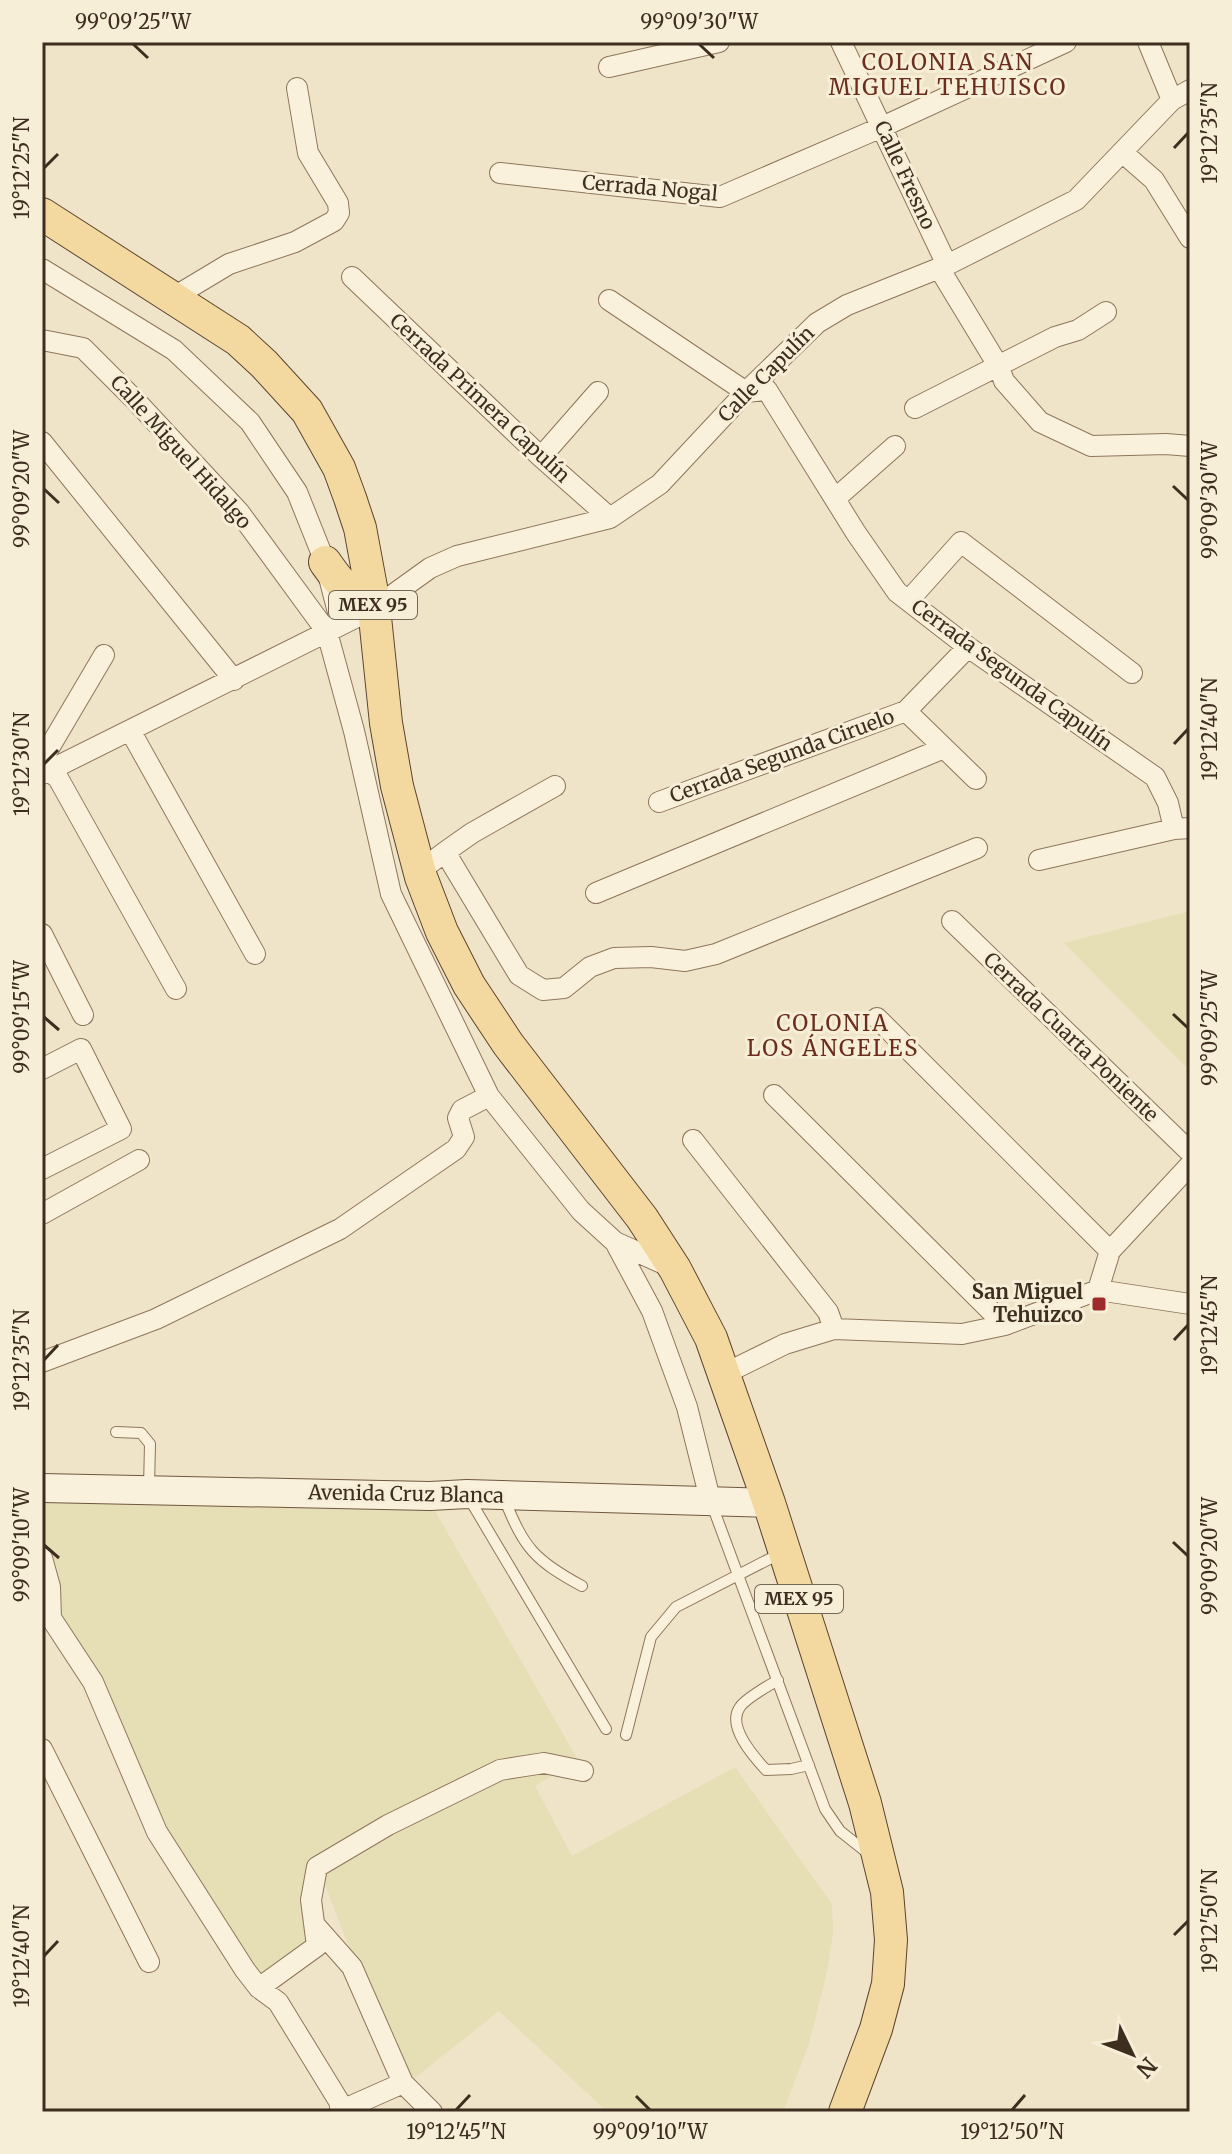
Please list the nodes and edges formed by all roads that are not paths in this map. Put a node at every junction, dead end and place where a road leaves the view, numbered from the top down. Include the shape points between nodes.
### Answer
1 (719, 42) edge
2 (841, 42) edge
3 (1066, 42) edge
4 (1148, 42) edge
5 (609, 67) dead end
6 (297, 88) dead end
7 (1181, 95) edge
8 (882, 127) junction
9 (1122, 152) junction
10 (500, 173) dead end
11 (42, 214) edge
12 (1190, 238) edge
13 (943, 266) junction
14 (42, 269) edge
15 (352, 277) dead end
16 (174, 297) junction
17 (609, 300) dead end
18 (1106, 312) dead end
19 (42, 340) edge
20 (999, 367) junction
21 (598, 392) dead end
22 (746, 392) junction
23 (915, 408) dead end
24 (42, 442) edge
25 (895, 446) dead end
26 (1190, 446) edge
27 (541, 457) junction
28 (836, 498) junction
29 (610, 518) junction
30 (325, 562) junction
31 (909, 600) junction
32 (373, 604) junction
33 (334, 628) junction
34 (968, 647) junction
35 (104, 655) dead end
36 (1132, 673) dead end
37 (234, 680) junction
38 (906, 711) junction
39 (131, 732) junction
40 (944, 748) junction
41 (44, 768) edge
42 (976, 779) dead end
43 (555, 786) dead end
44 (659, 802) dead end
45 (1182, 829) edge
46 (977, 848) dead end
47 (445, 852) junction
48 (1039, 860) dead end
49 (421, 877) junction
50 (596, 893) dead end
51 (952, 921) dead end
52 (42, 934) edge
53 (255, 954) dead end
54 (176, 989) dead end
55 (83, 1015) dead end
56 (877, 1018) dead end
57 (42, 1069) edge
58 (774, 1095) dead end
59 (489, 1096) junction
60 (693, 1140) dead end
61 (1190, 1152) edge
62 (139, 1160) dead end
63 (1190, 1165) edge
64 (42, 1169) edge
65 (42, 1214) edge
66 (615, 1242) junction
67 (1110, 1251) junction
68 (675, 1269) junction
69 (1098, 1290) junction
70 (1190, 1304) edge
71 (1005, 1325) junction
72 (834, 1329) junction
73 (42, 1362) edge
74 (724, 1374) junction
75 (116, 1432) dead end
76 (42, 1488) edge
77 (149, 1491) junction
78 (467, 1494) junction
79 (504, 1496) junction
80 (711, 1503) junction
81 (769, 1503) junction
82 (783, 1552) junction
83 (42, 1558) edge
84 (739, 1573) junction
85 (582, 1586) dead end
86 (778, 1680) junction
87 (606, 1729) dead end
88 (626, 1735) dead end
89 (42, 1749) edge
90 (809, 1765) junction
91 (583, 1771) dead end
92 (880, 1863) junction
93 (314, 1924) junction
94 (149, 1962) dead end
95 (259, 1988) junction
96 (403, 2083) junction
97 (340, 2112) edge
98 (432, 2112) edge
99 (845, 2112) edge

1 - 5 street
2 - 8 street, Calle Fresno
3 - 8 street, Cerrada Nogal
4 - 7 street
6 - 16 street via 308,153 339,213 295,242 229,264
7 - 9 street, Calle Capulín
8 - 10 street, Cerrada Nogal via 720,197
8 - 13 street, Calle Fresno
9 - 12 street via 1154,180
9 - 13 street, Calle Capulín via 1076,200
11 - 16 main road, MEX 95
13 - 20 street, Calle Fresno
13 - 22 street, Calle Capulín via 847,305 817,323
14 - 30 street via 174,350 250,422 297,492
15 - 27 street, Cerrada Primera Capulín
16 - 32 main road, MEX 95 via 238,340 307,411 350,498
17 - 22 street, Cerrada Segunda Capulín
18 - 20 street
19 - 33 street, Calle Miguel Hidalgo via 83,348 239,512
20 - 23 street
20 - 26 street, Calle Fresno via 1004,381 1040,422 1091,446
21 - 27 street
22 - 28 street, Cerrada Segunda Capulín via 767,390
22 - 29 street, Calle Capulín via 660,484
24 - 37 street
25 - 28 street
27 - 29 street, Cerrada Primera Capulín
28 - 31 street, Cerrada Segunda Capulín via 897,592
29 - 32 street, Calle Capulín via 457,556
30 - 32 main road via 340,583
30 - 33 street
31 - 34 street, Cerrada Segunda Capulín
31 - 36 street via 961,542
32 - 33 street, Calle Capulín
32 - 49 main road, MEX 95 via 397,786
33 - 37 street, Calle Capulín
33 - 59 street via 391,894
34 - 38 street
34 - 45 street, Cerrada Segunda Capulín via 1155,777
35 - 41 street
37 - 39 street, Calle Capulín
38 - 40 street
38 - 44 street, Cerrada Segunda Ciruelo
39 - 41 street, Calle Capulín
39 - 53 street
40 - 42 street
40 - 50 street
41 - 54 street via 58,778
43 - 47 street
45 - 48 street
46 - 47 street via 716,954 685,961 614,958 590,967 564,988 543,990 519,975
47 - 49 street via 425,867
49 - 68 main road, MEX 95 via 469,985
51 - 61 street, Cerrada Cuarta Poniente
52 - 55 street
56 - 67 street
57 - 64 street via 81,1049 121,1129
58 - 71 street
59 - 66 street via 581,1211
59 - 73 street via 462,1110 458,1118 464,1137 456,1149 340,1229 156,1319
60 - 72 street via 828,1312
62 - 65 street
63 - 67 street
66 - 68 street
66 - 80 street via 652,1311 687,1407
67 - 69 street
68 - 74 main road, MEX 95
69 - 70 street
69 - 71 street
71 - 72 street via 962,1334
72 - 74 street via 785,1344
74 - 81 main road, MEX 95
75 - 77 lane via 141,1433 150,1444
76 - 77 main road, Avenida Cruz Blanca
77 - 78 main road, Avenida Cruz Blanca
78 - 79 main road, Avenida Cruz Blanca
78 - 87 lane
79 - 80 main road, Avenida Cruz Blanca
79 - 85 lane via 520,1537 536,1556
80 - 81 main road, Avenida Cruz Blanca
80 - 84 lane
81 - 82 main road, MEX 95
82 - 84 lane
82 - 92 main road, MEX 95 via 825,1673
83 - 95 street via 51,1618 93,1682 157,1832
84 - 86 lane
84 - 88 lane via 664,1618 651,1637
86 - 90 lane
86 - 90 lane via 740,1707 736,1719 746,1749 766,1770
89 - 94 street
90 - 92 lane via 825,1809 840,1831
91 - 93 street via 544,1763 500,1770 388,1825 317,1867 311,1900
92 - 99 main road, MEX 95 via 890,1915 888,1984
93 - 95 street via 317,1946
93 - 96 street via 352,1967
95 - 97 street via 278,2002 340,2103
96 - 97 street
96 - 98 street

